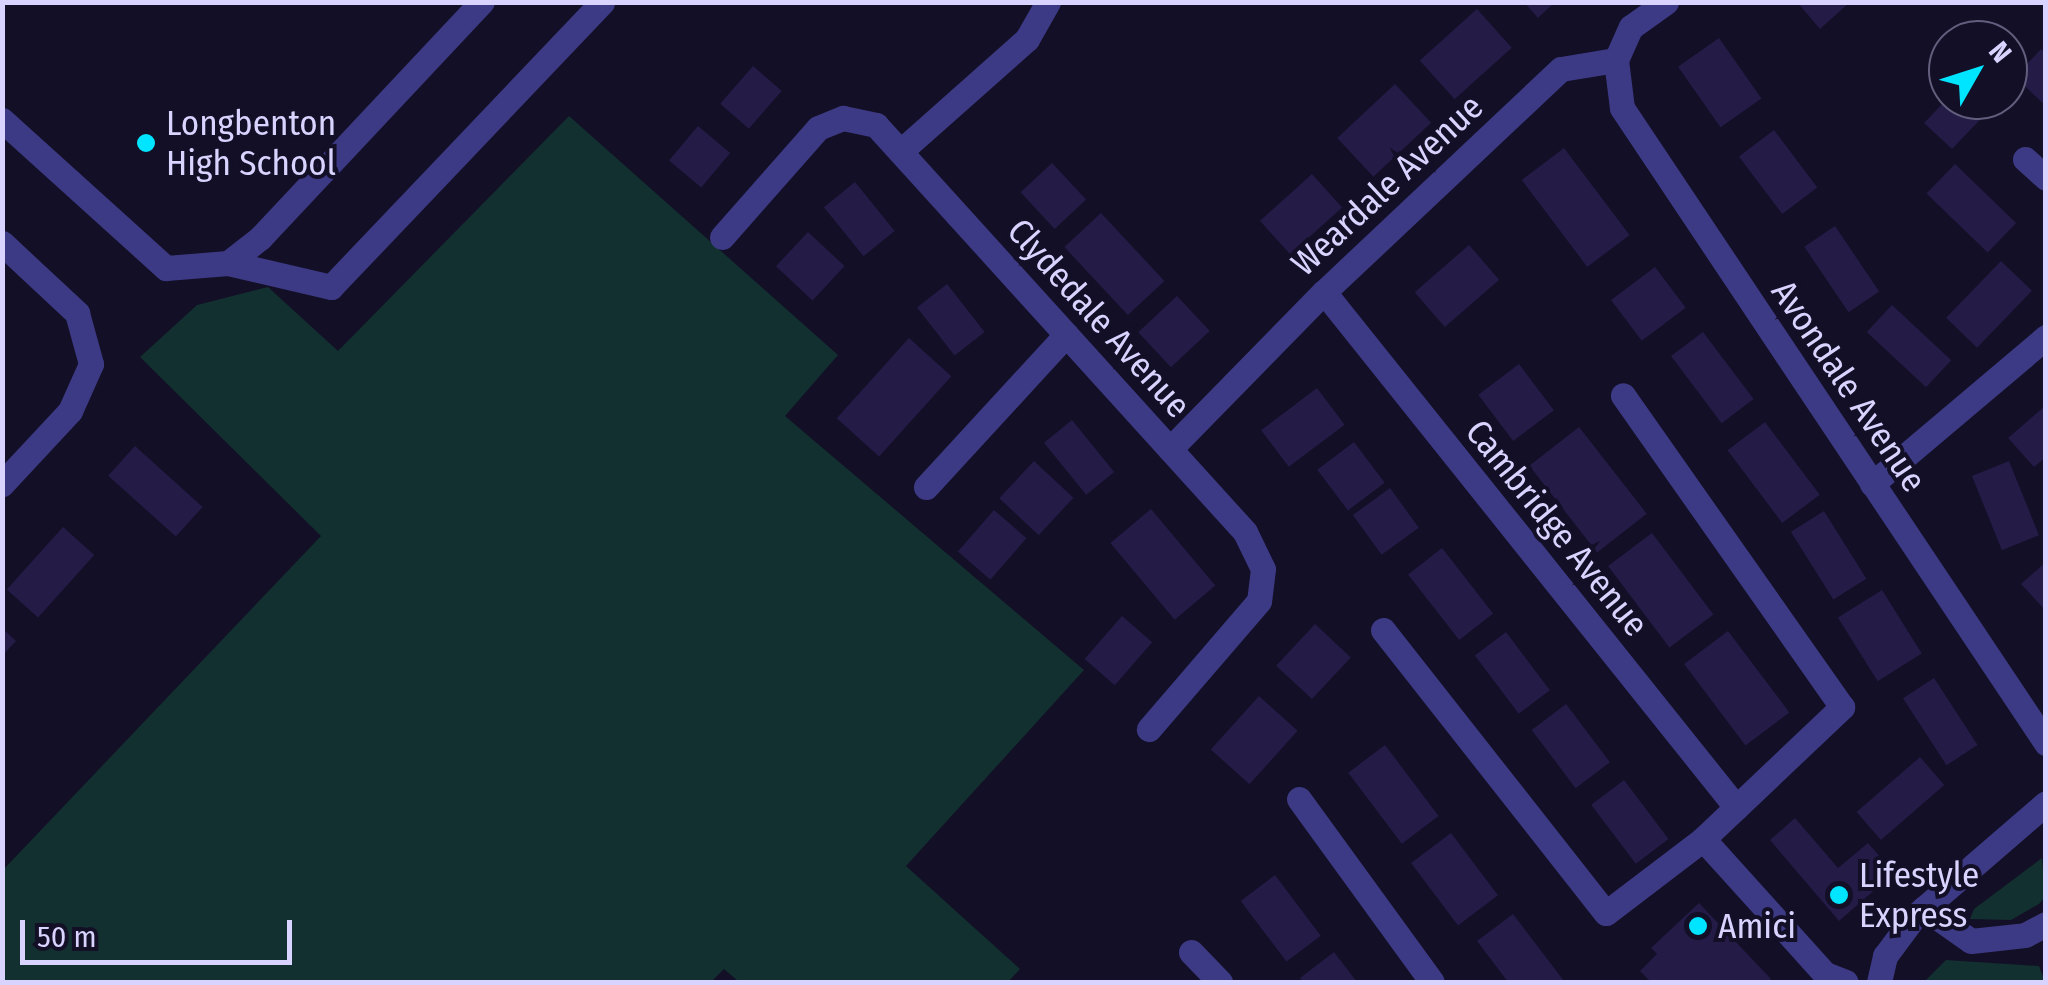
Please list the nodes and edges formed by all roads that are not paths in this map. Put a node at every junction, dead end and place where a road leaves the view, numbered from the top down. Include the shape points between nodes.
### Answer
1 (482, 2) edge
2 (602, 2) edge
3 (1048, 2) edge
4 (1666, 2) edge
5 (1616, 60) junction
6 (2, 120) edge
7 (902, 150) junction
8 (2025, 159) dead end
9 (2046, 178) edge
10 (722, 237) dead end
11 (2, 244) edge
12 (228, 263) junction
13 (1324, 292) junction
14 (1066, 335) junction
15 (2046, 337) edge
16 (1623, 395) dead end
17 (1170, 449) junction
18 (2, 484) edge
19 (1872, 484) junction
20 (926, 487) dead end
21 (1384, 630) dead end
22 (1149, 729) dead end
23 (2046, 743) edge
24 (1299, 799) dead end
25 (1736, 807) junction
26 (2043, 811) edge
27 (1703, 839) junction
28 (1924, 908) junction
29 (2046, 924) edge
30 (1191, 952) dead end
31 (1829, 980) edge
32 (1220, 982) edge
33 (1432, 982) edge
34 (1878, 982) edge

1 - 12 street
2 - 12 street via 340,283 322,288
3 - 7 street via 1027,39
4 - 5 street via 1632,27
5 - 13 street, Weardale Avenue via 1561,69
5 - 19 street, Avondale Avenue via 1622,108
6 - 12 street via 160,264 178,270
7 - 10 street, Clydedale Avenue via 867,120 830,121 805,139
7 - 14 street, Clydedale Avenue
8 - 9 street
11 - 18 street via 76,313 91,364 70,412
13 - 17 street, Weardale Avenue
13 - 25 street, Cambridge Avenue
14 - 17 street, Clydedale Avenue
14 - 20 street
15 - 19 street
16 - 25 street via 1842,707
17 - 22 street, Clydedale Avenue via 1245,532 1264,579 1244,625
19 - 23 street, Avondale Avenue
21 - 27 street via 1606,913
24 - 33 street
25 - 27 street
26 - 28 street
27 - 31 street
28 - 29 street via 1971,941 2026,935
28 - 34 street via 1885,956
30 - 32 street

